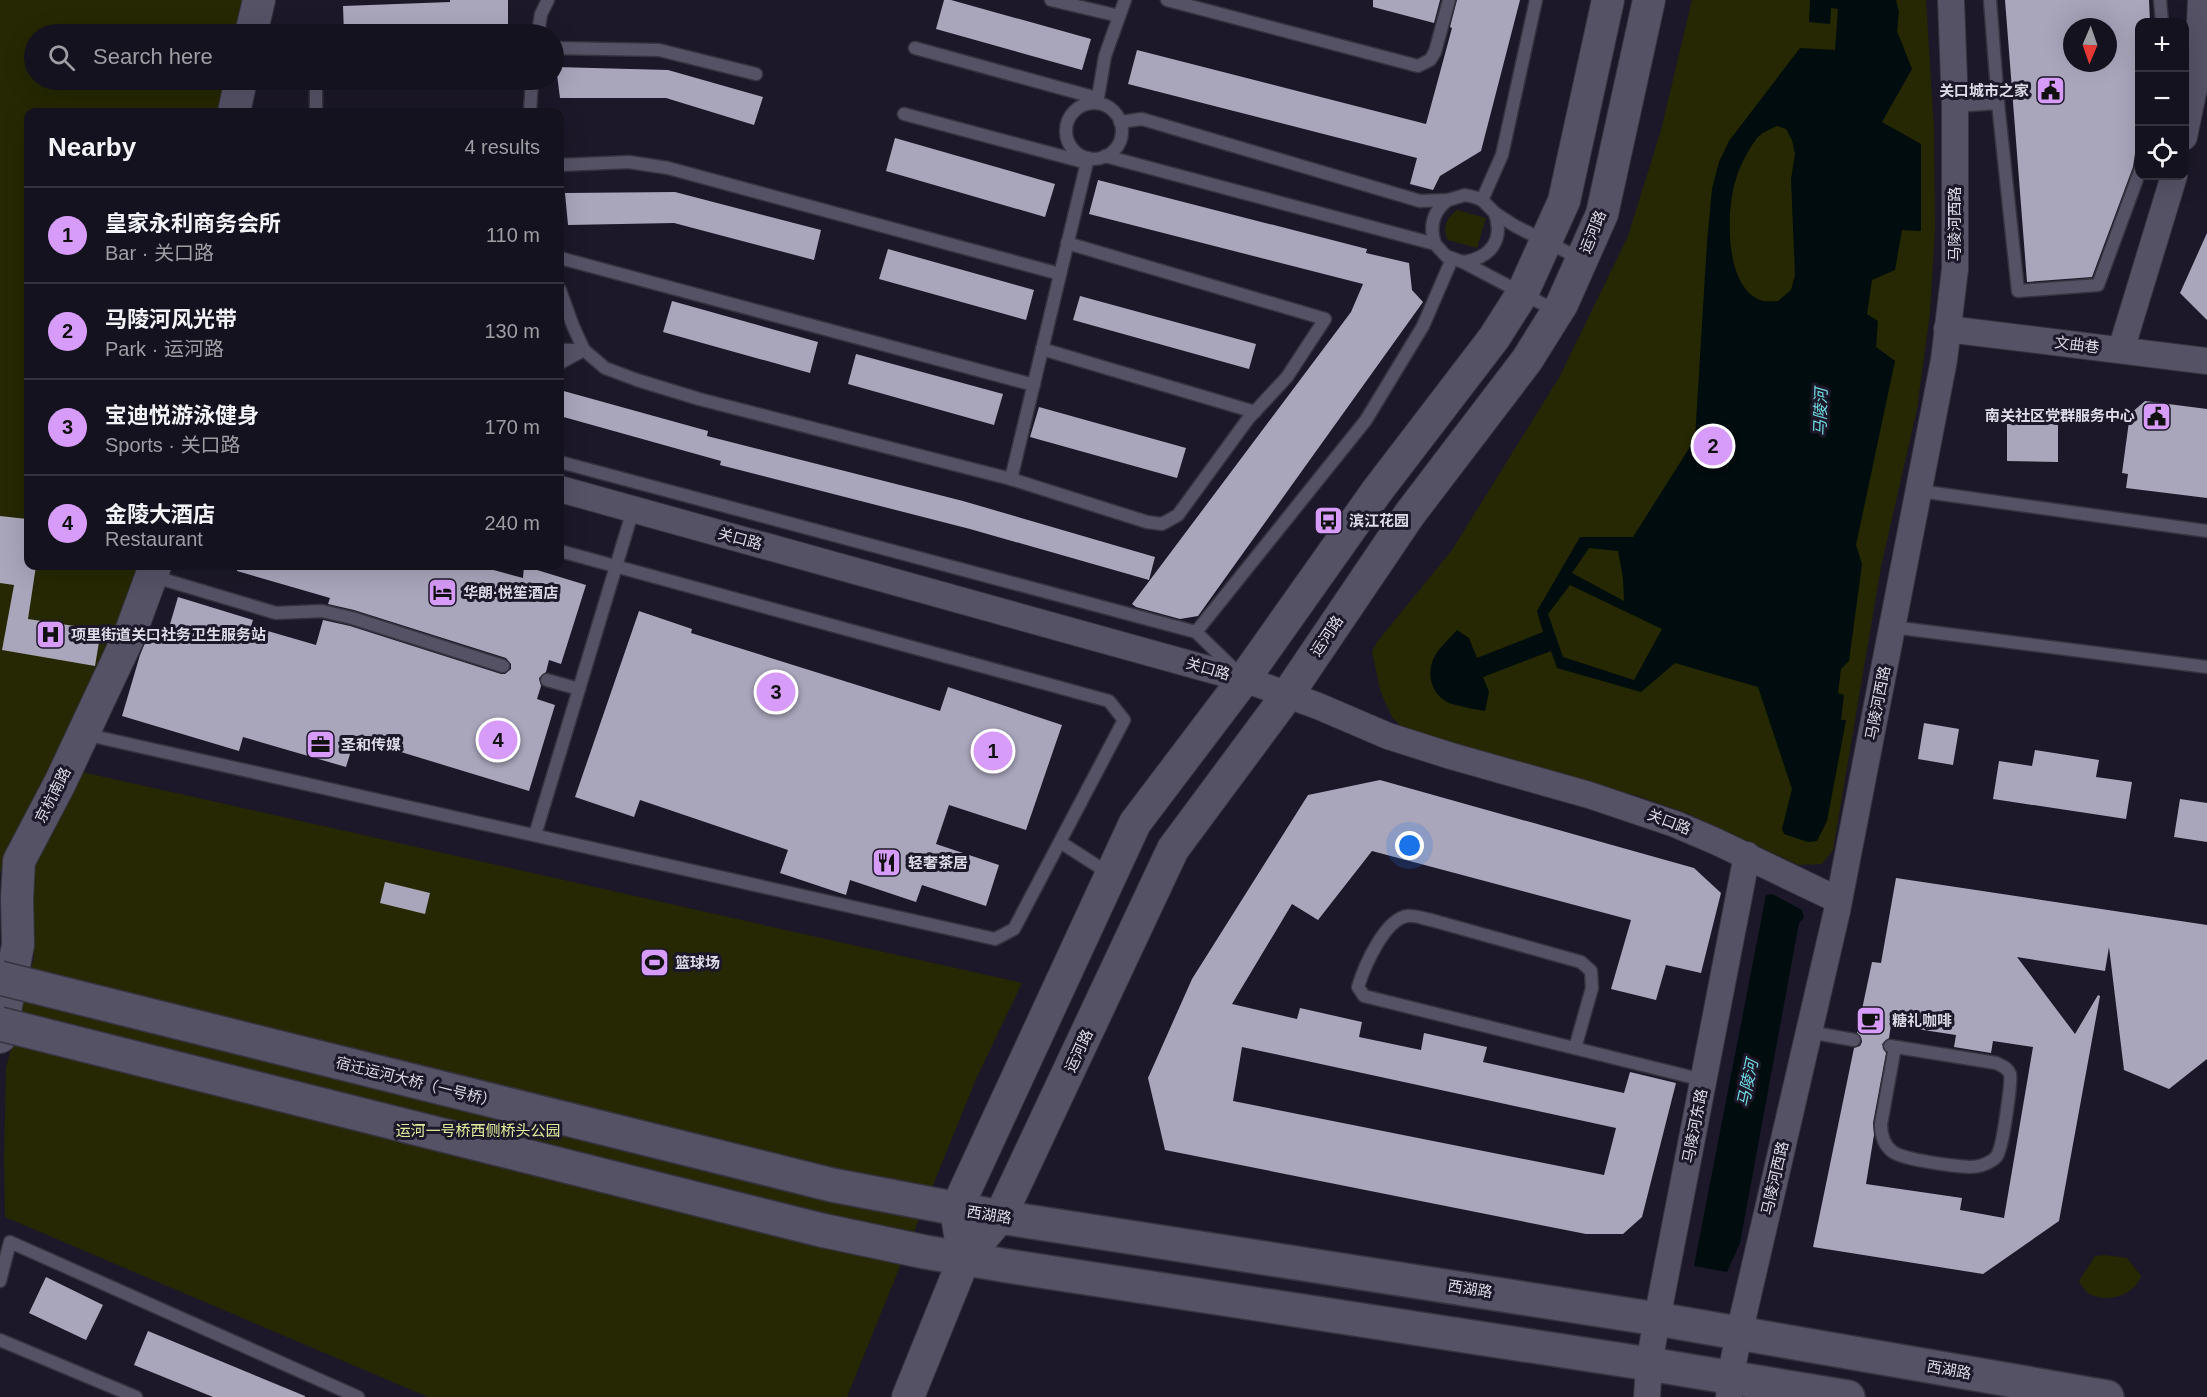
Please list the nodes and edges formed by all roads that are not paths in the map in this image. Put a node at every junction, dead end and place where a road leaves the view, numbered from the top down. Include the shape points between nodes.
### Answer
1 (259, 0) edge
2 (548, 0) edge
3 (1051, 0) edge
4 (1125, 0) edge
5 (1167, 0) edge
6 (1449, 0) edge
7 (1536, 0) edge
8 (1608, 0) edge
9 (1649, 0) edge
10 (1951, 0) edge
11 (1990, 0) edge
12 (2160, 0) edge
13 (2200, 0) edge
14 (1119, 16) junction
15 (2162, 18) edge
16 (254, 24) edge
17 (540, 24) edge
18 (564, 48) edge
19 (915, 48) dead end
20 (756, 74) dead end
21 (239, 90) edge
22 (316, 90) edge
23 (531, 90) edge
24 (2200, 97) edge
25 (1097, 103) junction
26 (1998, 103) junction
27 (1955, 106) junction
28 (235, 108) edge
29 (316, 108) edge
30 (530, 108) edge
31 (904, 114) dead end
32 (1120, 122) junction
33 (2188, 126) edge
34 (1105, 156) junction
35 (1088, 158) junction
36 (564, 165) edge
37 (2136, 180) edge
38 (2173, 180) edge
39 (1448, 200) junction
40 (1482, 200) junction
41 (1495, 213) junction
42 (1546, 242) junction
43 (1067, 243) junction
44 (1435, 243) junction
45 (564, 259) edge
46 (1582, 259) junction
47 (1458, 260) junction
48 (1060, 274) junction
49 (1522, 294) junction
50 (564, 301) edge
51 (1557, 312) junction
52 (1947, 329) junction
53 (1042, 349) junction
54 (564, 350) edge
55 (584, 350) junction
56 (2121, 350) junction
57 (564, 361) edge
58 (2207, 361) edge
59 (1034, 385) junction
60 (1255, 412) junction
61 (564, 463) edge
62 (1011, 479) junction
63 (564, 490) edge
64 (1919, 491) junction
65 (633, 510) junction
66 (2207, 531) edge
67 (564, 552) edge
68 (616, 567) junction
69 (153, 571) edge
70 (1893, 627) junction
71 (1196, 632) junction
72 (503, 666) dead end
73 (2207, 667) edge
74 (1244, 679) junction
75 (547, 680) dead end
76 (579, 689) junction
77 (1288, 694) junction
78 (83, 734) junction
79 (535, 836) junction
80 (1060, 842) junction
81 (1746, 855) junction
82 (1111, 874) junction
83 (1839, 900) junction
84 (0, 978) edge
85 (0, 1024) edge
86 (1809, 1032) junction
87 (0, 1037) edge
88 (1854, 1040) dead end
89 (1893, 1046) joint
90 (1575, 1048) junction
91 (1703, 1080) junction
92 (832, 1185) joint
93 (956, 1210) junction
94 (1000, 1217) junction
95 (964, 1259) junction
96 (0, 1281) edge
97 (1658, 1318) junction
98 (1738, 1334) junction
99 (0, 1340) edge
100 (1649, 1365) junction
101 (1730, 1387) edge
102 (136, 1397) edge
103 (358, 1397) edge
104 (908, 1397) edge
105 (1647, 1397) edge
106 (1848, 1397) edge
107 (2107, 1397) edge

1 - 16 street
2 - 17 lane
3 - 14 lane
4 - 14 lane
5 - 6 lane via 1418,66 1436,52
7 - 40 lane via 1502,155
8 - 42 street via 1564,201
9 - 46 street, 运河路 via 1602,214
10 - 27 street, 马陵河西路
11 - 26 lane
12 - 15 lane
13 - 24 street
14 - 25 lane via 1105,56
18 - 20 lane via 659,50
19 - 25 lane via 1093,97
21 - 28 street
22 - 29 lane
23 - 30 lane
24 - 33 street
25 - 32 lane via 1114,111
25 - 35 lane via 1080,106 1066,129 1072,147
26 - 27 lane
26 - 37 lane via 2018,291 2098,285
27 - 52 street, 马陵河西路 via 1955,269
31 - 35 lane via 1080,161
32 - 34 lane via 1118,144
32 - 39 lane via 1142,119 1420,201
34 - 35 lane
34 - 44 lane
35 - 43 lane
36 - 48 lane via 629,162 668,168
38 - 56 street
39 - 40 lane via 1465,195
39 - 44 lane via 1435,214
40 - 41 lane
41 - 42 lane
41 - 47 lane via 1498,232 1491,250 1474,260
42 - 46 lane
42 - 49 street
43 - 48 lane
43 - 60 lane via 1324,319 1287,377
44 - 47 lane via 1446,256
45 - 59 lane
46 - 51 street, 运河路
47 - 49 lane
47 - 71 lane via 1365,420
48 - 53 lane
49 - 51 lane
49 - 74 street via 1494,338 1377,491
50 - 55 lane
51 - 77 street, 运河路 via 1527,360 1409,514
52 - 56 street, 文曲巷
52 - 64 street, 马陵河西路
53 - 59 lane
53 - 60 lane
54 - 55 lane
55 - 57 lane
55 - 62 lane via 605,368 699,399
56 - 58 street, 文曲巷
59 - 62 lane
60 - 62 lane via 1178,515 1161,524
61 - 71 lane
63 - 65 street, 关口路
64 - 66 lane
64 - 70 street, 马陵河西路
65 - 68 lane
65 - 74 street, 关口路
67 - 68 lane
68 - 76 lane
68 - 80 lane via 1109,701 1124,720
69 - 72 lane via 276,613 322,611 352,618
69 - 78 street, 京杭南路 via 130,634
70 - 73 lane
70 - 83 street, 马陵河西路
71 - 74 lane
74 - 77 street, 关口路
74 - 82 street via 1135,823
75 - 76 lane
76 - 79 lane
77 - 81 street, 关口路 via 1388,736 1635,810
77 - 94 street, 运河路 via 1173,849
78 - 79 lane
78 - 87 street, 京杭南路 via 19,861 18,945
79 - 80 lane via 995,939 1014,929
80 - 82 lane
81 - 83 street, 关口路
81 - 91 street, 马陵河东路
82 - 93 street
83 - 86 street, 马陵河西路
84 - 92 main road, 宿迁运河大桥（一号桥）, bridge
85 - 95 main road, bridge via 820,1230
86 - 88 lane
86 - 98 street, 马陵河西路
89 - 89 lane via 2006,1068 2011,1076 2010,1087 2000,1150 1994,1160 1970,1167 1902,1157 1891,1151 1881,1135 1881,1124
90 - 90 lane via 1364,996 1358,987 1389,925 1407,915 1581,962 1591,971 1592,988
90 - 91 lane
91 - 97 street, 马陵河东路
92 - 93 main road, 西湖路
93 - 94 main road, 西湖路
93 - 95 street
94 - 95 street, 运河路
94 - 97 main road, 西湖路
95 - 100 main road
95 - 104 street, 运河路
96 - 103 lane via 10,1242
97 - 98 main road, 西湖路
97 - 100 street, 马陵河东路
98 - 101 street, 马陵河西路
98 - 107 main road, 西湖路
99 - 102 lane
100 - 101 main road
100 - 105 street, 马陵河东路
101 - 106 main road

